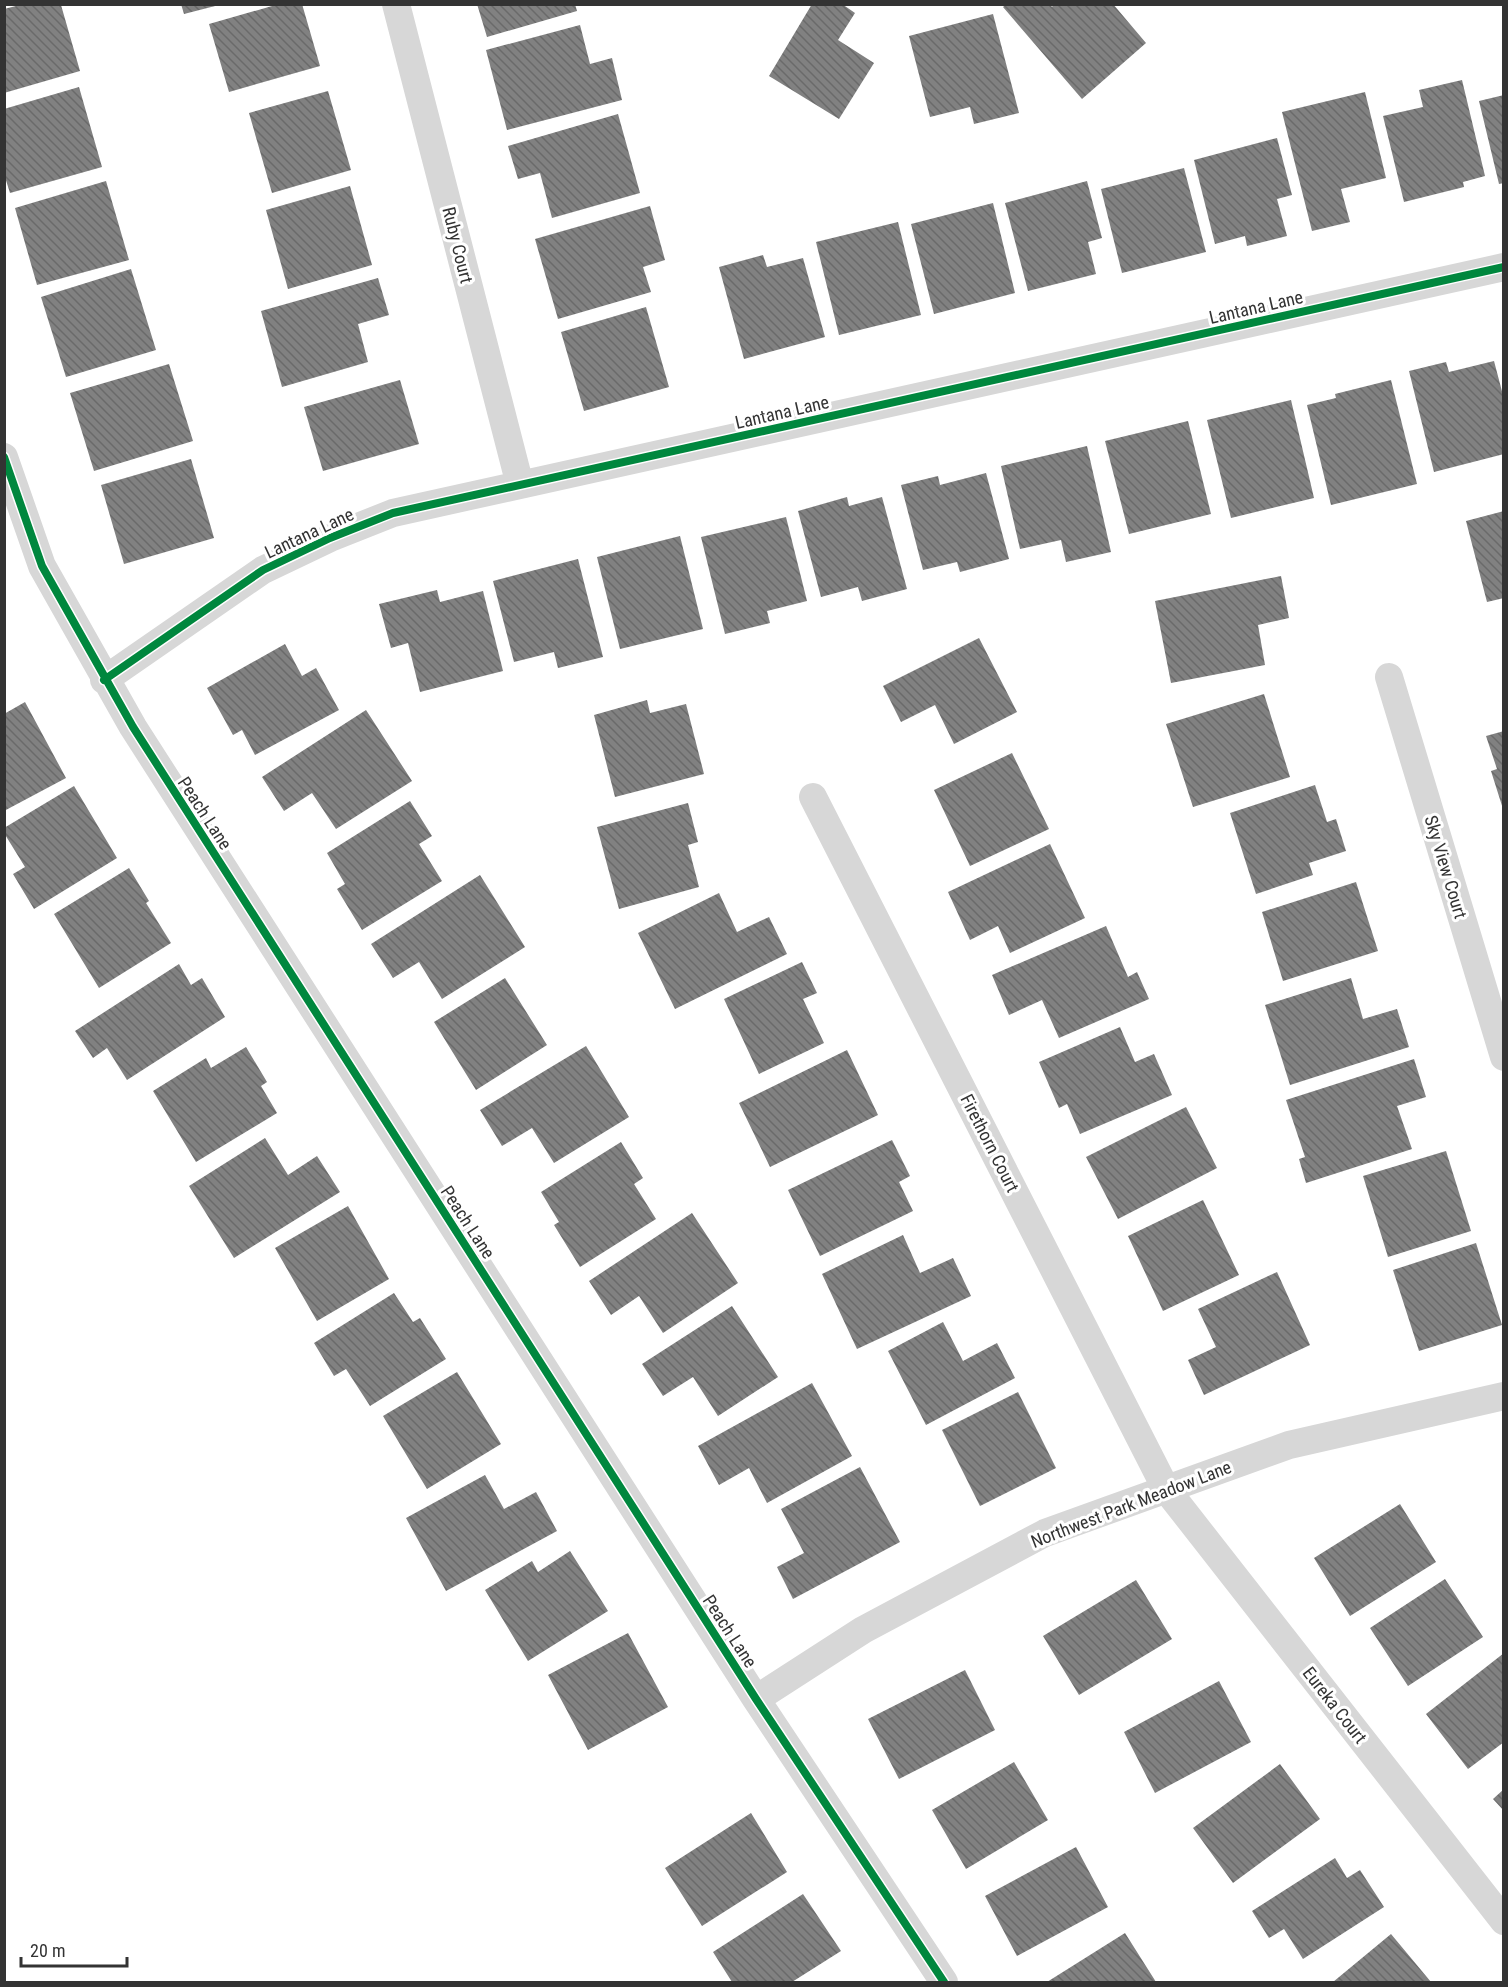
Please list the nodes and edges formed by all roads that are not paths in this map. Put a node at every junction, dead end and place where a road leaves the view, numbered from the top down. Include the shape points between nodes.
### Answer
1 (396, 4) edge
2 (1503, 267) edge
3 (4, 457) edge
4 (520, 485) junction
5 (1389, 677) dead end
6 (104, 680) junction
7 (813, 797) dead end
8 (1503, 1057) edge
9 (1503, 1396) edge
10 (1166, 1489) junction
11 (756, 1699) junction
12 (1503, 1921) edge
13 (944, 1983) edge

1 - 4 street, Ruby Court
2 - 4 street, Lantana Lane
3 - 6 street, Peach Lane via 42,566
4 - 6 street, Lantana Lane via 393,513 330,537 263,570
5 - 8 street, Sky View Court
6 - 11 street, Peach Lane
7 - 10 street, Firethorn Court
9 - 10 street, Northwest Park Meadow Lane via 1289,1444
10 - 11 street, Northwest Park Meadow Lane via 1045,1533 863,1630
10 - 12 street, Eureka Court
11 - 13 street, Peach Lane

